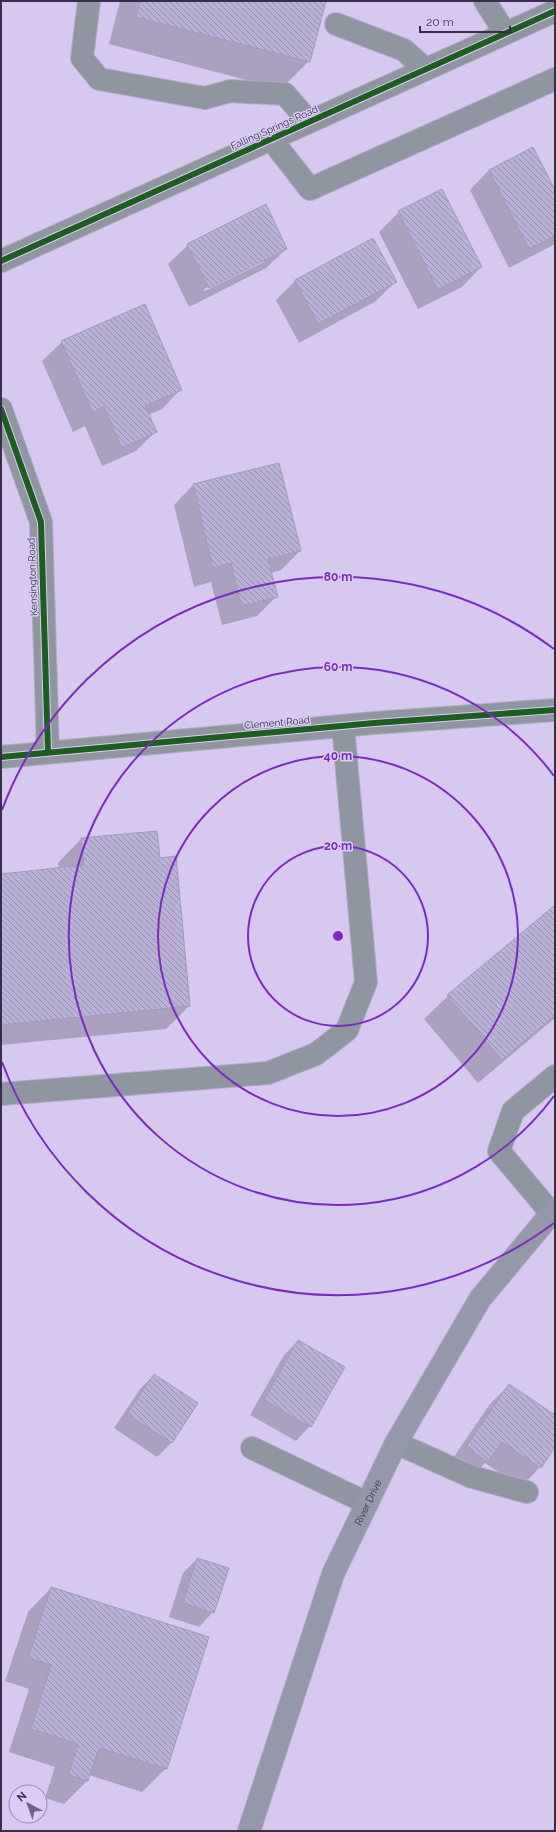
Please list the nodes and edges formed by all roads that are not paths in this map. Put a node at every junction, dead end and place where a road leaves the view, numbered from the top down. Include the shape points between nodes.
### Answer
1 (89, 1) edge
2 (486, 1) edge
3 (555, 11) edge
4 (336, 24) dead end
5 (506, 33) junction
6 (425, 70) junction
7 (555, 79) edge
8 (309, 122) junction
9 (271, 139) junction
10 (1, 261) edge
11 (1, 409) edge
12 (555, 710) edge
13 (343, 726) junction
14 (48, 752) junction
15 (1, 757) edge
16 (555, 1076) edge
17 (1, 1094) edge
18 (553, 1211) edge
19 (396, 1443) junction
20 (252, 1448) dead end
21 (527, 1492) dead end
22 (367, 1503) junction
23 (250, 1831) edge

1 - 8 street via 82,58 99,79 205,98 230,91 285,94
2 - 5 street
3 - 5 street, Falling Springs Road
4 - 6 street via 404,50
5 - 6 street, Falling Springs Road
6 - 8 street, Falling Springs Road
7 - 9 street via 310,189
8 - 9 street, Falling Springs Road
9 - 10 street, Falling Springs Road
11 - 14 street, Kensington Road via 41,522
12 - 13 street, Clement Road
13 - 14 street, Clement Road
13 - 17 street via 366,982 347,1030 316,1054 268,1073
14 - 15 street, Clement Road
16 - 18 street via 513,1111 499,1150
18 - 19 main road, River Drive via 480,1300
19 - 21 street via 472,1477
19 - 22 main road, River Drive
20 - 22 street
22 - 23 main road, River Drive via 333,1574

